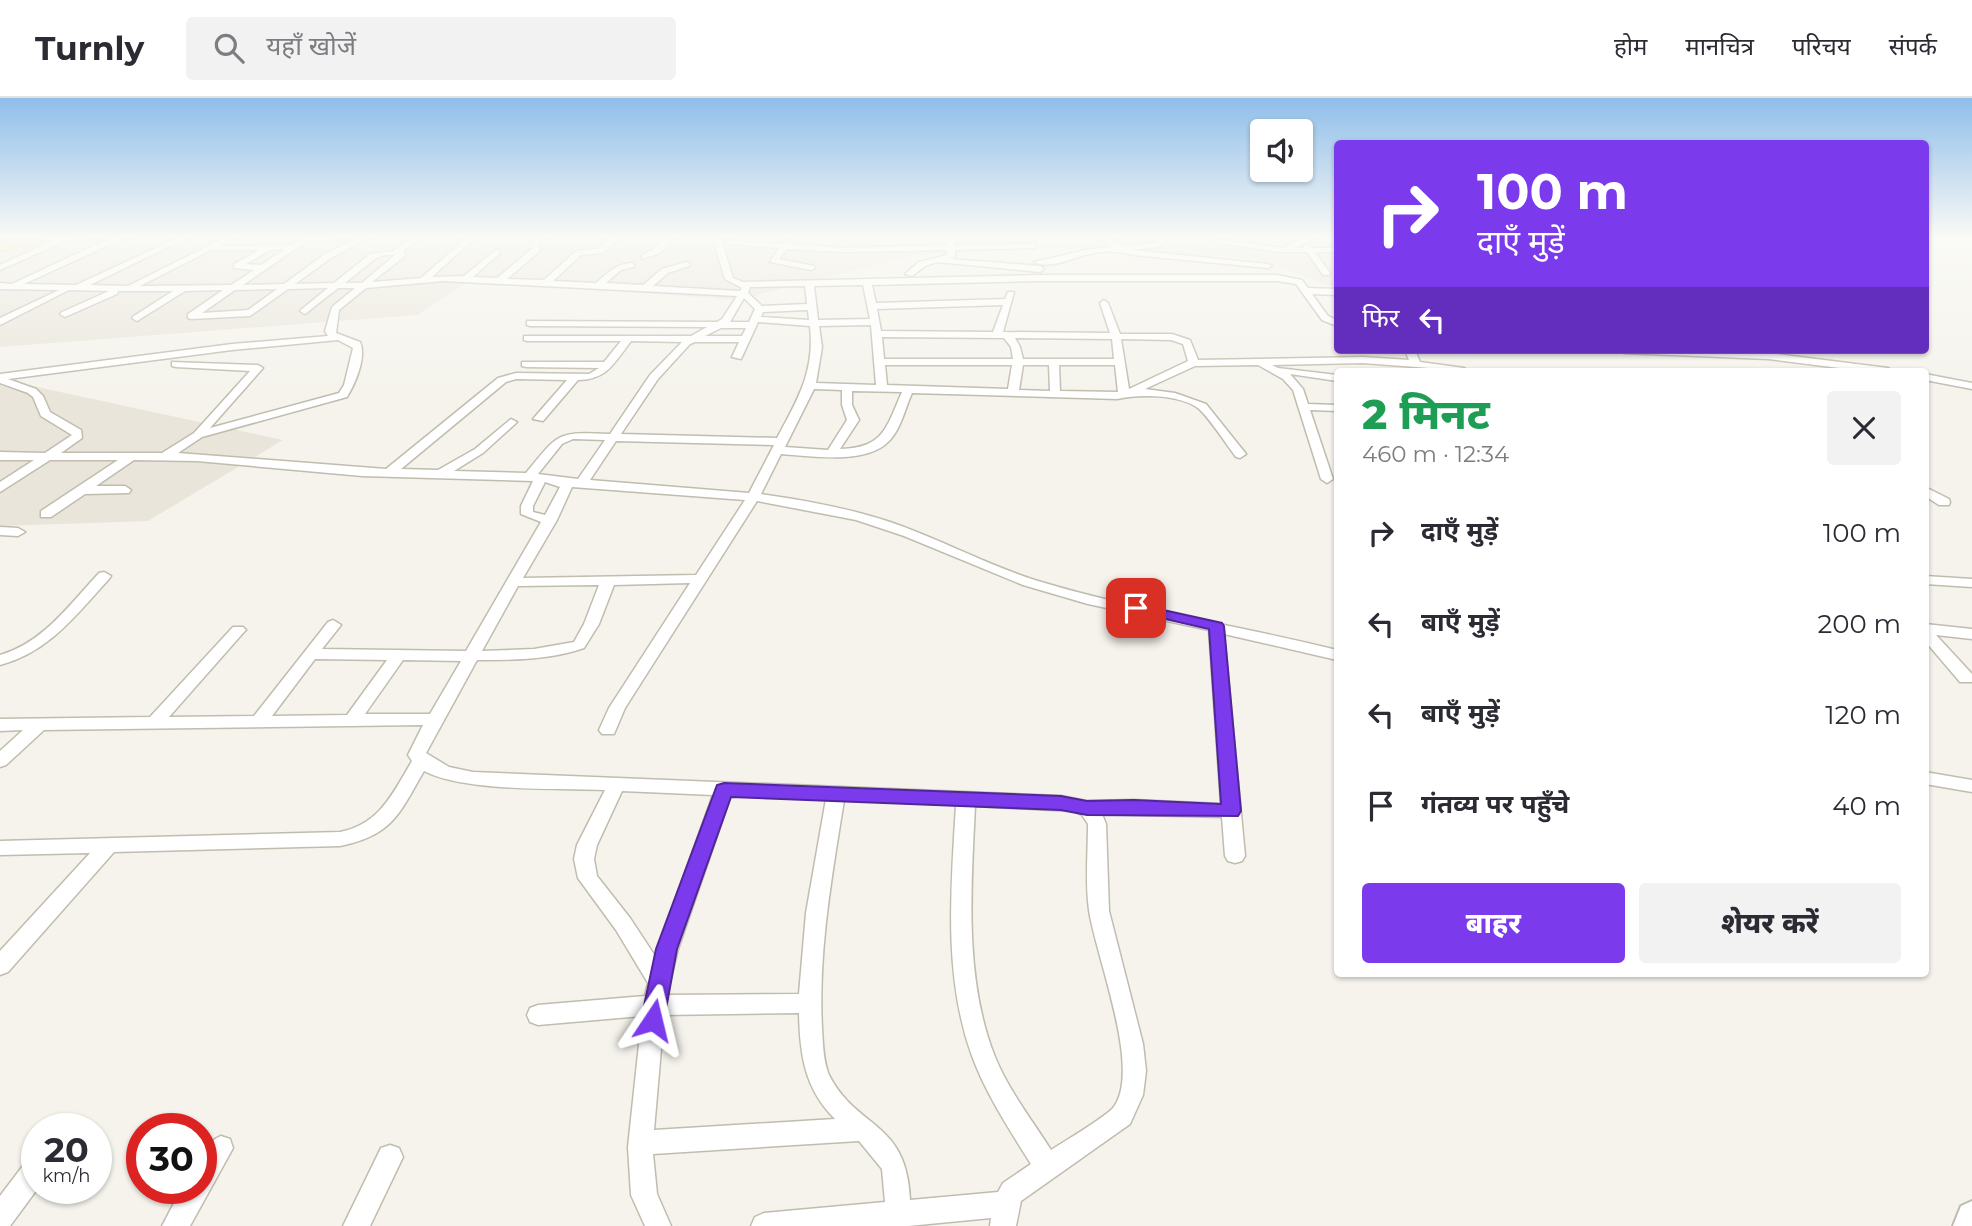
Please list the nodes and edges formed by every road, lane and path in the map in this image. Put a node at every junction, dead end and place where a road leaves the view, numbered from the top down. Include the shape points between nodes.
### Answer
1 (65, 289) edge
2 (71, 289) junction
3 (123, 289) junction
4 (145, 289) edge
5 (182, 289) edge
6 (233, 289) edge
7 (283, 289) edge
8 (333, 289) edge
9 (361, 289) edge
10 (673, 289) edge
11 (760, 289) edge
12 (810, 289) edge
13 (868, 289) edge
14 (1013, 289) edge
15 (1305, 289) edge
16 (745, 290) junction
17 (1308, 291) junction
18 (1334, 292) edge
19 (1008, 302) junction
20 (1104, 303) dead end
21 (872, 306) junction
22 (812, 307) junction
23 (760, 309) junction
24 (305, 311) dead end
25 (65, 314) dead end
26 (137, 318) dead end
27 (935, 319) junction
28 (0, 322) edge
29 (754, 322) junction
30 (875, 322) junction
31 (1334, 322) edge
32 (530, 323) dead end
33 (814, 323) junction
34 (721, 324) junction
35 (877, 334) junction
36 (1002, 335) junction
37 (1116, 336) junction
38 (336, 338) junction
39 (527, 338) dead end
40 (629, 338) junction
41 (692, 339) junction
42 (745, 339) junction
43 (1411, 354) edge
44 (1720, 354) edge
45 (737, 356) dead end
46 (131, 361) junction
47 (1391, 361) junction
48 (879, 362) junction
49 (1054, 362) junction
50 (1120, 362) junction
51 (1260, 362) junction
52 (1017, 363) junction
53 (1194, 363) junction
54 (526, 364) dead end
55 (1416, 364) junction
56 (607, 365) junction
57 (1385, 368) edge
58 (1443, 368) edge
59 (1864, 368) edge
60 (1272, 369) junction
61 (935, 376) junction
62 (575, 377) junction
63 (972, 377) junction
64 (1334, 378) edge
65 (1929, 378) edge
66 (0, 379) edge
67 (810, 386) junction
68 (1972, 386) edge
69 (846, 387) junction
70 (882, 389) junction
71 (908, 390) junction
72 (1013, 393) junction
73 (1128, 393) junction
74 (1055, 394) junction
75 (1304, 407) junction
76 (1334, 408) edge
77 (539, 419) dead end
78 (512, 422) dead end
79 (198, 435) junction
80 (615, 435) junction
81 (777, 446) junction
82 (832, 452) junction
83 (1240, 454) dead end
84 (134, 455) junction
85 (0, 456) edge
86 (53, 456) junction
87 (166, 456) junction
88 (390, 472) junction
89 (441, 474) junction
90 (535, 478) junction
91 (1327, 479) dead end
92 (560, 482) junction
93 (582, 483) junction
94 (2, 487) edge
95 (82, 490) junction
96 (125, 490) dead end
97 (1929, 493) edge
98 (753, 496) junction
99 (1944, 502) dead end
100 (46, 514) dead end
101 (550, 520) junction
102 (0, 531) edge
103 (18, 531) dead end
104 (104, 576) dead end
105 (701, 579) junction
106 (1929, 580) edge
107 (608, 581) junction
108 (515, 582) junction
109 (1972, 583) edge
110 (333, 625) dead end
111 (1216, 626) junction
112 (238, 630) dead end
113 (1929, 630) edge
114 (1972, 634) edge
115 (1929, 635) edge
116 (312, 654) junction
117 (399, 654) junction
118 (1334, 654) edge
119 (472, 655) junction
120 (0, 660) edge
121 (1966, 678) dead end
122 (435, 719) junction
123 (260, 720) junction
124 (352, 720) junction
125 (155, 722) junction
126 (0, 725) edge
127 (39, 725) junction
128 (608, 730) dead end
129 (422, 760) junction
130 (0, 761) edge
131 (1929, 779) edge
132 (616, 785) junction
133 (1972, 786) edge
134 (724, 790) junction
135 (835, 794) junction
136 (966, 799) junction
137 (1087, 808) junction
138 (1231, 811) junction
139 (110, 844) junction
140 (0, 848) edge
141 (1235, 856) dead end
142 (0, 966) edge
143 (659, 982) junction
144 (809, 1003) junction
145 (654, 1005) junction
146 (538, 1015) dead end
147 (861, 1129) junction
148 (641, 1143) junction
149 (220, 1148) dead end
150 (217, 1153) edge
151 (390, 1157) dead end
152 (1047, 1167) junction
153 (21, 1190) edge
154 (188, 1204) edge
155 (898, 1214) junction
156 (1005, 1215) edge
157 (1972, 1217) edge
158 (0, 1218) edge
159 (175, 1226) edge
160 (355, 1226) edge
161 (658, 1226) edge
162 (764, 1226) edge
163 (1969, 1226) edge

1 - 2 street
2 - 3 street
2 - 28 street
3 - 4 street
3 - 25 street
5 - 26 street
6 - 7 street via 190,317 250,313
8 - 24 street
9 - 38 street via 335,309 330,331
10 - 16 street
11 - 16 street
12 - 22 street
13 - 21 street
14 - 19 street
15 - 17 street
16 - 23 street
16 - 34 street
17 - 18 street
17 - 31 street via 1325,318
19 - 27 street
19 - 36 street
20 - 37 street
21 - 27 street
21 - 30 street
22 - 23 street
22 - 33 street
23 - 29 street
27 - 35 street
27 - 36 street
29 - 33 street
29 - 34 street
29 - 42 street
30 - 33 street
30 - 35 street
32 - 34 street
33 - 67 street via 817,347
34 - 41 street
35 - 48 street
36 - 37 street
36 - 52 street via 1014,344
37 - 50 street
37 - 53 street via 1184,340
38 - 46 street
38 - 79 street via 358,348 343,395
39 - 40 street
40 - 41 street
40 - 56 street
41 - 42 street
41 - 80 street via 654,377
42 - 45 street
43 - 55 street
44 - 59 street
46 - 66 street
46 - 79 street via 258,368
47 - 51 street
47 - 55 street
47 - 57 street
48 - 61 street
48 - 70 street
49 - 50 street
49 - 52 street
49 - 74 street
50 - 73 street
51 - 53 street
51 - 60 street
52 - 63 street
52 - 72 street
53 - 73 street via 1177,366
54 - 56 street
55 - 58 street
56 - 62 street via 596,375
60 - 64 street
60 - 75 street via 1294,383
61 - 63 street
61 - 63 street
61 - 71 street
62 - 77 street
62 - 88 street via 502,380
63 - 72 street
65 - 68 street
66 - 86 street via 32,391 45,414 77,432 76,440
67 - 69 street
67 - 81 street
69 - 70 street
69 - 82 street via 852,420
70 - 71 street
71 - 82 street via 885,439 863,450
72 - 74 street
73 - 74 street
73 - 83 street via 1175,396 1202,406
75 - 76 street
75 - 91 street
78 - 89 street via 479,451
79 - 87 street
80 - 81 street
80 - 90 street via 563,438
80 - 93 street
81 - 82 street
81 - 98 street
84 - 86 street
84 - 87 street
84 - 95 street
85 - 86 street
86 - 94 street
87 - 88 street
88 - 89 street
89 - 90 street
90 - 92 street
90 - 101 street via 527,514
92 - 93 street
92 - 101 street via 566,491
93 - 98 street
95 - 96 street
95 - 100 street
97 - 99 street
98 - 105 street
98 - 111 street via 886,525 1053,590
101 - 108 street
102 - 103 street
104 - 120 street via 36,646
105 - 107 street
105 - 128 street via 617,708
106 - 109 street
107 - 108 street
107 - 119 street via 583,640 568,651
108 - 119 street
110 - 116 street
111 - 118 street
111 - 138 street
112 - 125 street
113 - 114 street
115 - 121 street
116 - 117 street
116 - 123 street
117 - 119 street
117 - 124 street
119 - 122 street
122 - 124 street
122 - 129 street via 418,749
123 - 124 street
123 - 125 street
125 - 127 street
126 - 127 street
127 - 130 street
129 - 132 street via 458,776
129 - 139 street via 381,821 355,836
131 - 133 street
132 - 134 street
132 - 143 street via 584,859 588,877
134 - 135 street
134 - 143 street
135 - 136 street
135 - 144 street via 811,944
136 - 137 street
136 - 152 street via 960,922 978,1041 1002,1094
137 - 138 street
137 - 152 street via 1097,824 1102,922 1132,1037 1132,1096 1121,1116
138 - 141 street
139 - 140 street
139 - 142 street
143 - 145 street
144 - 145 street
144 - 147 street via 813,1063 819,1081
145 - 146 street
145 - 148 street
147 - 148 street
147 - 155 street via 881,1144 895,1168
148 - 161 street via 644,1195
149 - 150 street
151 - 160 street
152 - 156 street via 1012,1192
153 - 158 street
154 - 159 street
155 - 156 street
155 - 162 street
157 - 163 street

